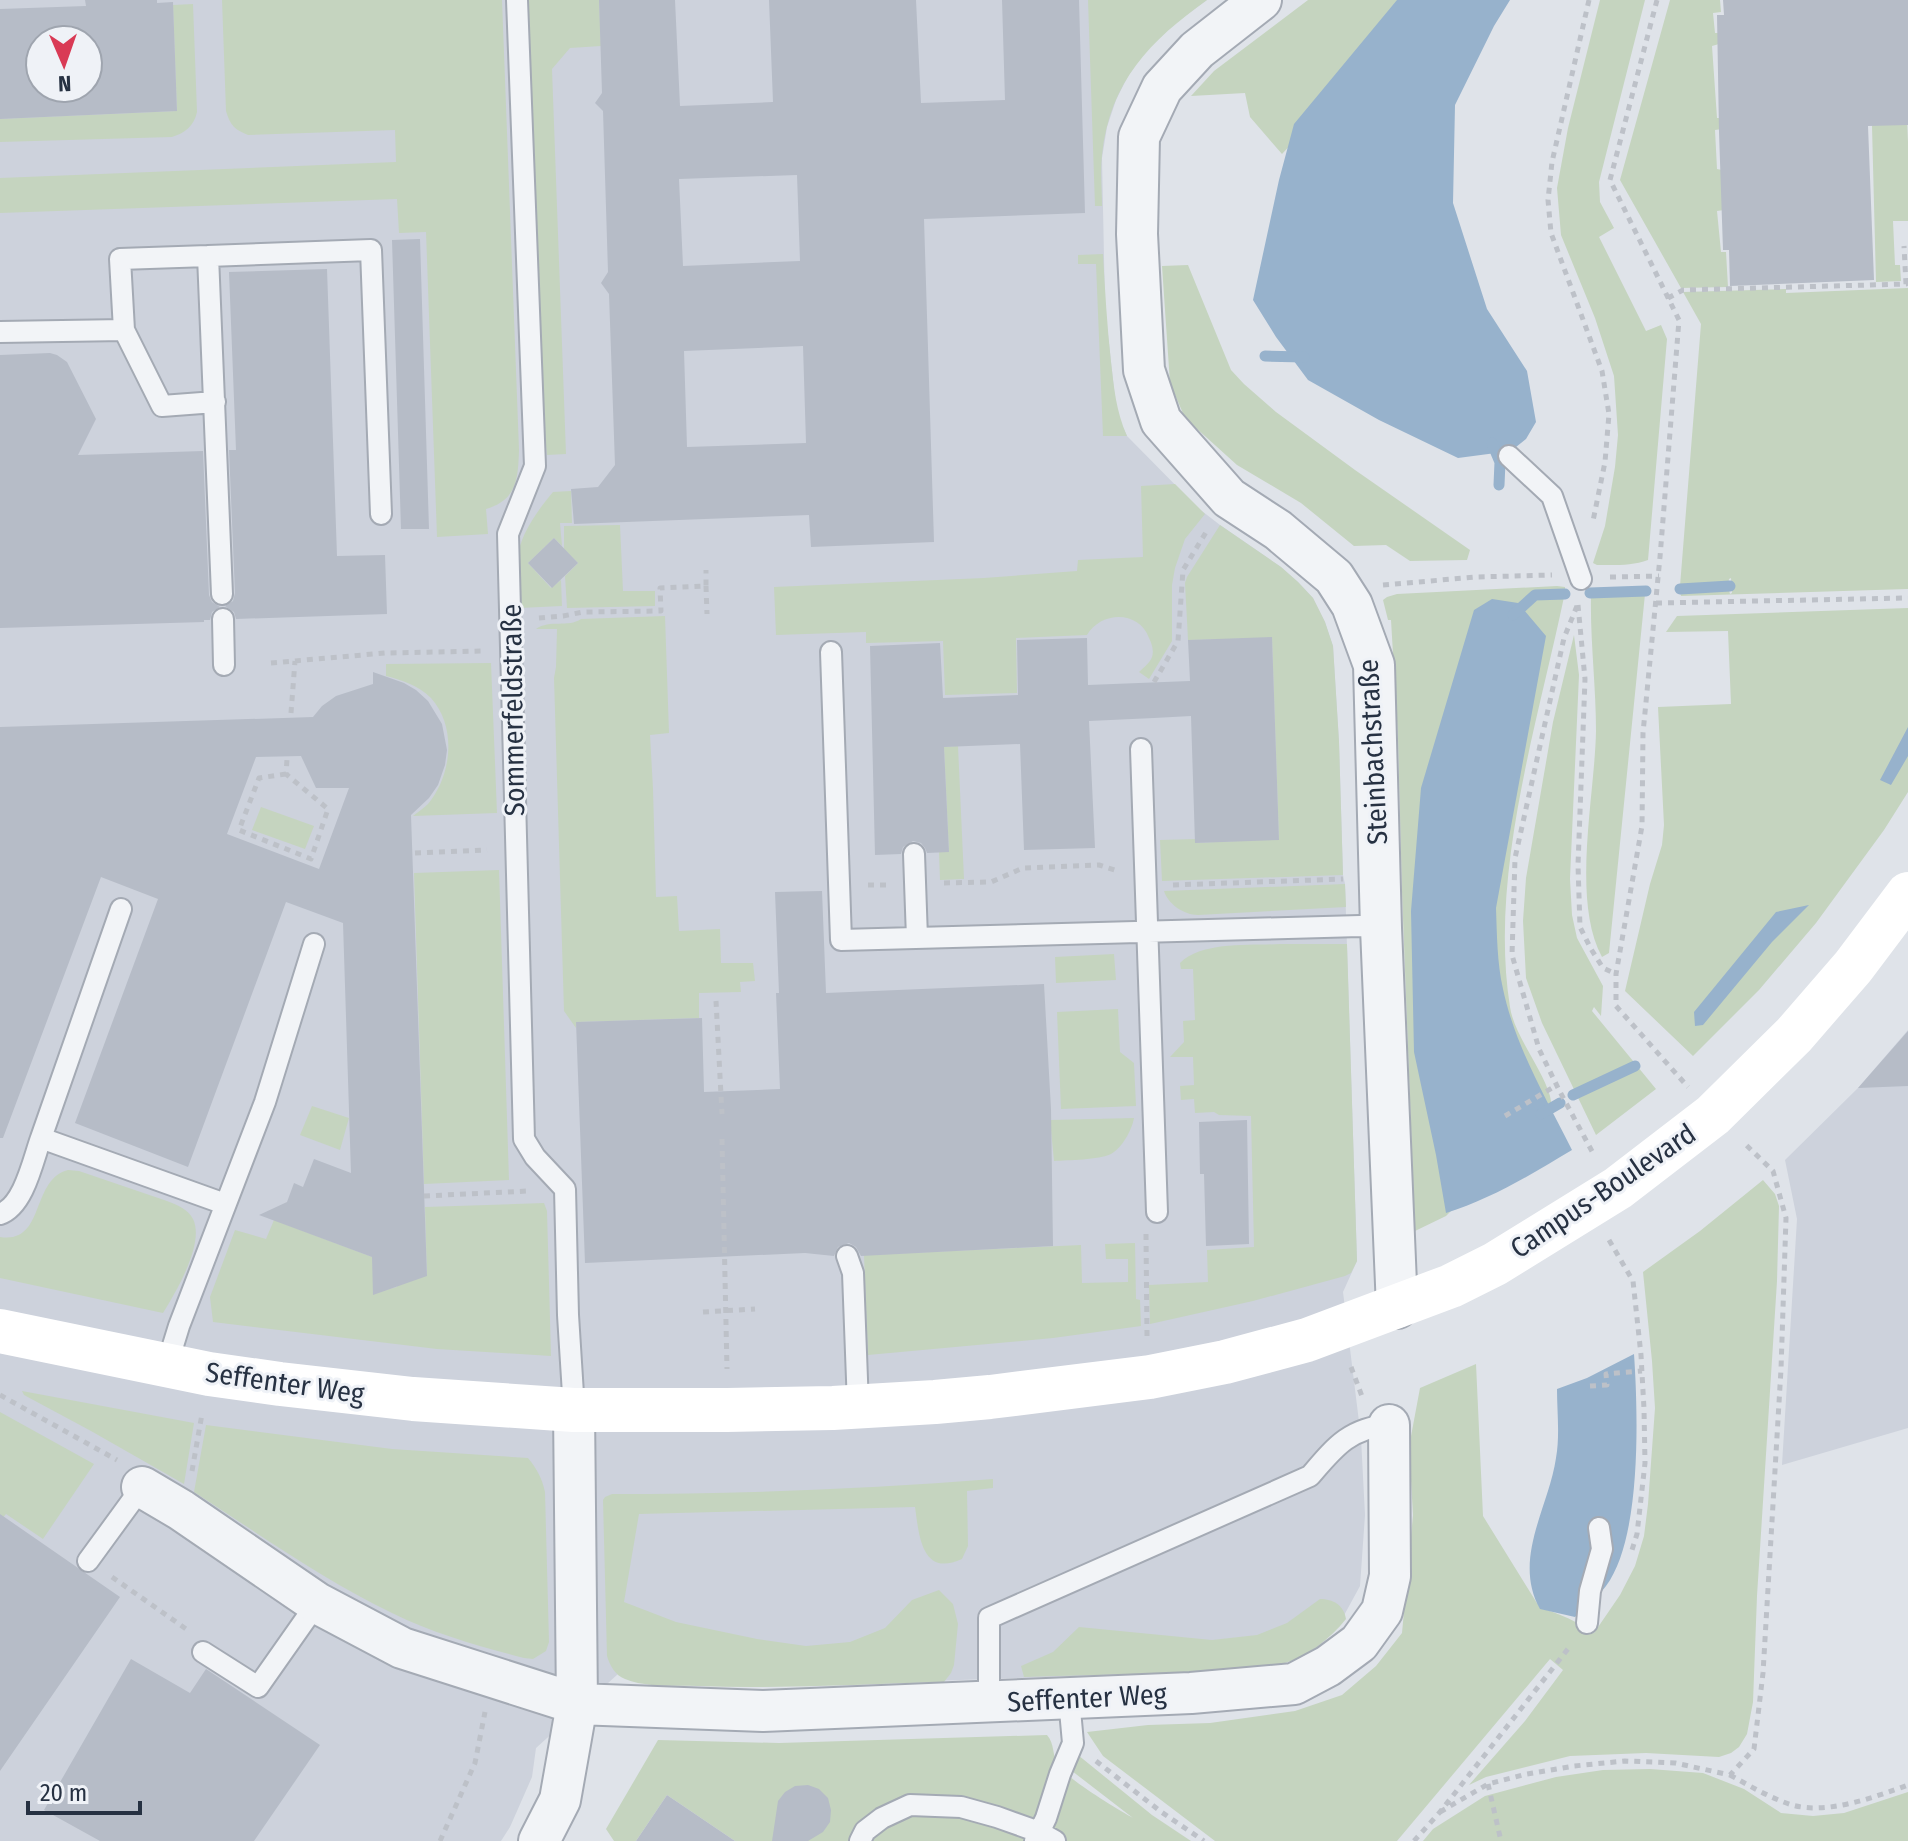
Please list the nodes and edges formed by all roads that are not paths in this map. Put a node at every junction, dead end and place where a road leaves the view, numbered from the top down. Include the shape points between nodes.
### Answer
1 (517, 0) edge
2 (1261, 0) edge
3 (208, 256) junction
4 (124, 330) junction
5 (0, 332) edge
6 (215, 402) junction
7 (1509, 456) dead end
8 (381, 514) dead end
9 (1581, 579) road end
10 (222, 594) dead end
11 (223, 619) dead end
12 (831, 652) dead end
13 (224, 665) dead end
14 (1141, 749) dead end
15 (914, 854) dead end
16 (1908, 894) edge
17 (121, 909) dead end
18 (1381, 928) junction
19 (1146, 931) junction
20 (917, 938) junction
21 (314, 944) dead end
22 (41, 1138) junction
23 (225, 1204) junction
24 (1157, 1212) dead end
25 (0, 1214) edge
26 (847, 1256) dead end
27 (1397, 1308) junction
28 (0, 1331) edge
29 (167, 1365) junction
30 (858, 1406) junction
31 (574, 1410) junction
32 (1380, 1426) joint
33 (142, 1487) joint
34 (1599, 1528) dead end
35 (88, 1561) road end
36 (317, 1603) junction
37 (1587, 1623) road end
38 (203, 1652) road end
39 (1069, 1699) junction
40 (989, 1703) junction
41 (577, 1704) junction
42 (1043, 1838) edge
43 (539, 1841) edge
44 (860, 1841) edge

1 - 31 lane, Sommerfeldstraße via 535,466 508,534 524,1139 565,1189
2 - 18 street, Steinbachstraße via 1197,50 1162,88 1139,137 1137,234 1144,370 1161,421 1229,498 1334,577 1352,605 1374,665
3 - 4 lane via 120,259
3 - 6 lane
3 - 8 lane via 371,250
4 - 5 lane
4 - 6 lane via 162,406
6 - 10 lane
7 - 9 lane via 1552,496
11 - 13 lane
12 - 20 lane via 841,940
14 - 19 lane
15 - 20 lane
16 - 27 street, Campus-Boulevard via 1794,1035 1713,1115 1589,1207 1495,1264
17 - 22 lane
18 - 19 lane
18 - 27 street, Steinbachstraße
19 - 20 lane
19 - 24 lane
21 - 23 lane via 265,1102
22 - 23 lane
22 - 25 lane via 19,1199
23 - 29 lane
26 - 30 lane via 853,1273
27 - 30 street, Seffenter Weg via 1307,1340 1150,1377 990,1397
28 - 29 street, Seffenter Weg
29 - 31 street, Seffenter Weg via 413,1399
30 - 31 street, Seffenter Weg
31 - 41 street
32 - 39 street, Seffenter Weg via 1390,1576 1382,1611 1359,1643 1294,1684
32 - 40 lane via 1337,1444 1310,1476 989,1618
33 - 35 lane
33 - 36 street, Seffenter Weg
34 - 37 lane via 1602,1549
36 - 38 lane via 258,1687
36 - 41 street, Seffenter Weg via 402,1648
39 - 40 street, Seffenter Weg
39 - 42 lane via 1073,1743
40 - 41 street, Seffenter Weg via 763,1711
41 - 43 street via 560,1800
42 - 44 lane via 961,1807 910,1805 882,1818

